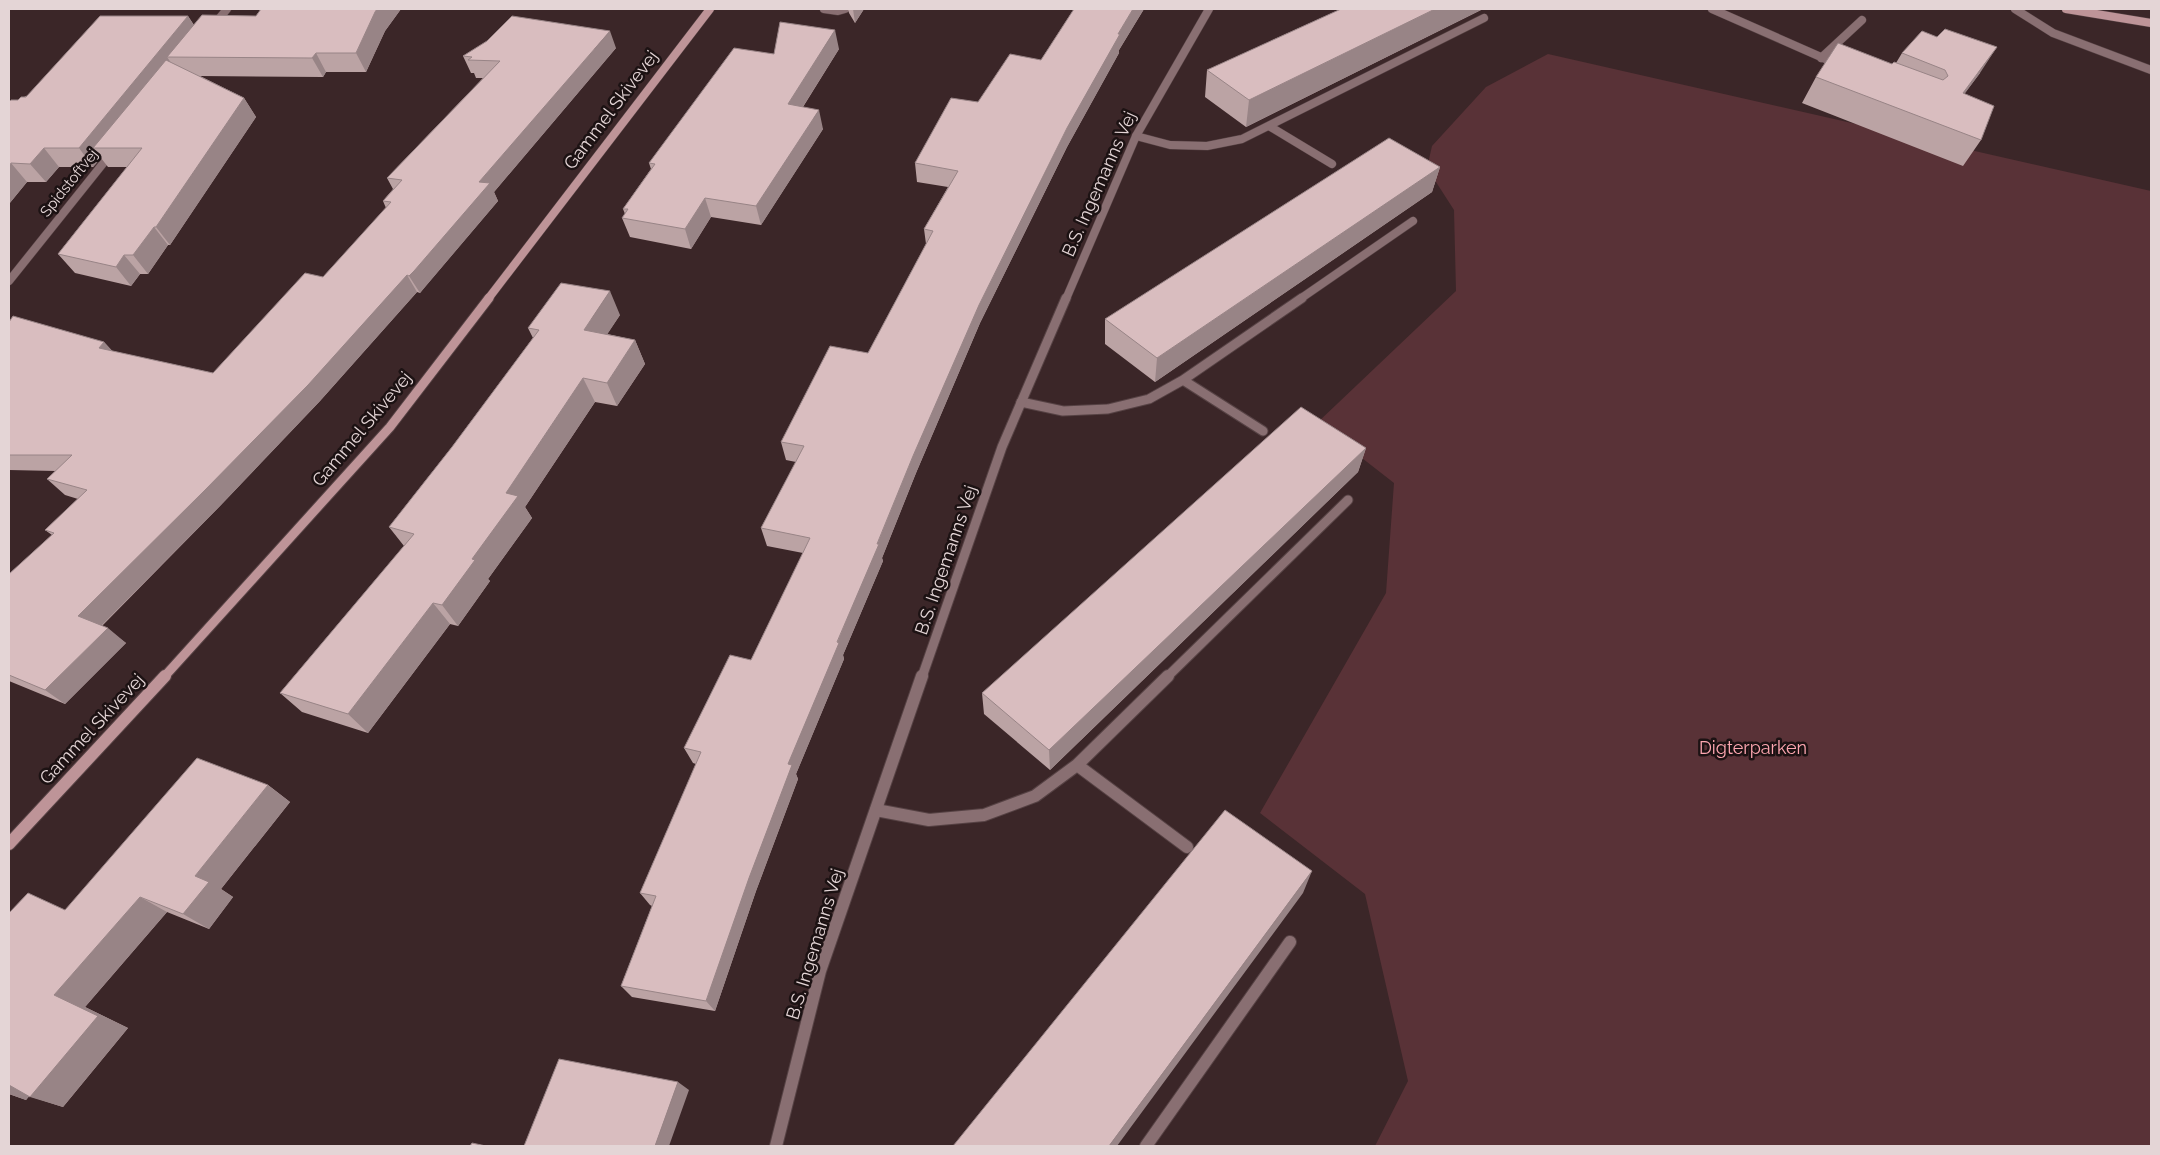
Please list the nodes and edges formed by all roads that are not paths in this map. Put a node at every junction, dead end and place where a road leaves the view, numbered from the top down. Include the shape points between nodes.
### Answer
1 (226, 9) edge
2 (710, 9) edge
3 (824, 9) edge
4 (845, 9) edge
5 (1209, 9) edge
6 (1712, 9) edge
7 (2015, 9) edge
8 (2066, 9) edge
9 (1484, 18) dead end
10 (1862, 20) dead end
11 (2151, 23) edge
12 (208, 32) edge
13 (1821, 58) junction
14 (1847, 69) edge
15 (2151, 70) edge
16 (1269, 126) junction
17 (1136, 136) junction
18 (121, 141) edge
19 (1332, 164) dead end
20 (1413, 221) dead end
21 (9, 281) edge
22 (1183, 380) junction
23 (1021, 402) junction
24 (1263, 431) dead end
25 (1348, 500) edge
26 (1077, 764) junction
27 (876, 810) junction
28 (9, 844) edge
29 (1187, 848) dead end
30 (1290, 942) edge
31 (776, 1146) edge
32 (1146, 1146) edge

1 - 12 street
2 - 28 main road, Gammel Skivevej via 390,427 231,606
3 - 4 street
5 - 17 street, B.S. Ingemanns Vej
6 - 13 street
7 - 15 street via 2053,32
8 - 11 main road
9 - 16 street
10 - 13 street
13 - 14 street
16 - 17 street via 1242,139 1207,146 1170,145
16 - 19 street
17 - 23 street, B.S. Ingemanns Vej
18 - 21 street, Spidstoftvej
20 - 22 street
22 - 23 street via 1149,399 1108,410 1063,411
22 - 24 street
23 - 27 street, B.S. Ingemanns Vej via 1002,447
25 - 26 street
26 - 27 street via 1035,796 984,815 929,820
26 - 29 street
27 - 31 street, B.S. Ingemanns Vej via 820,971
30 - 32 street

